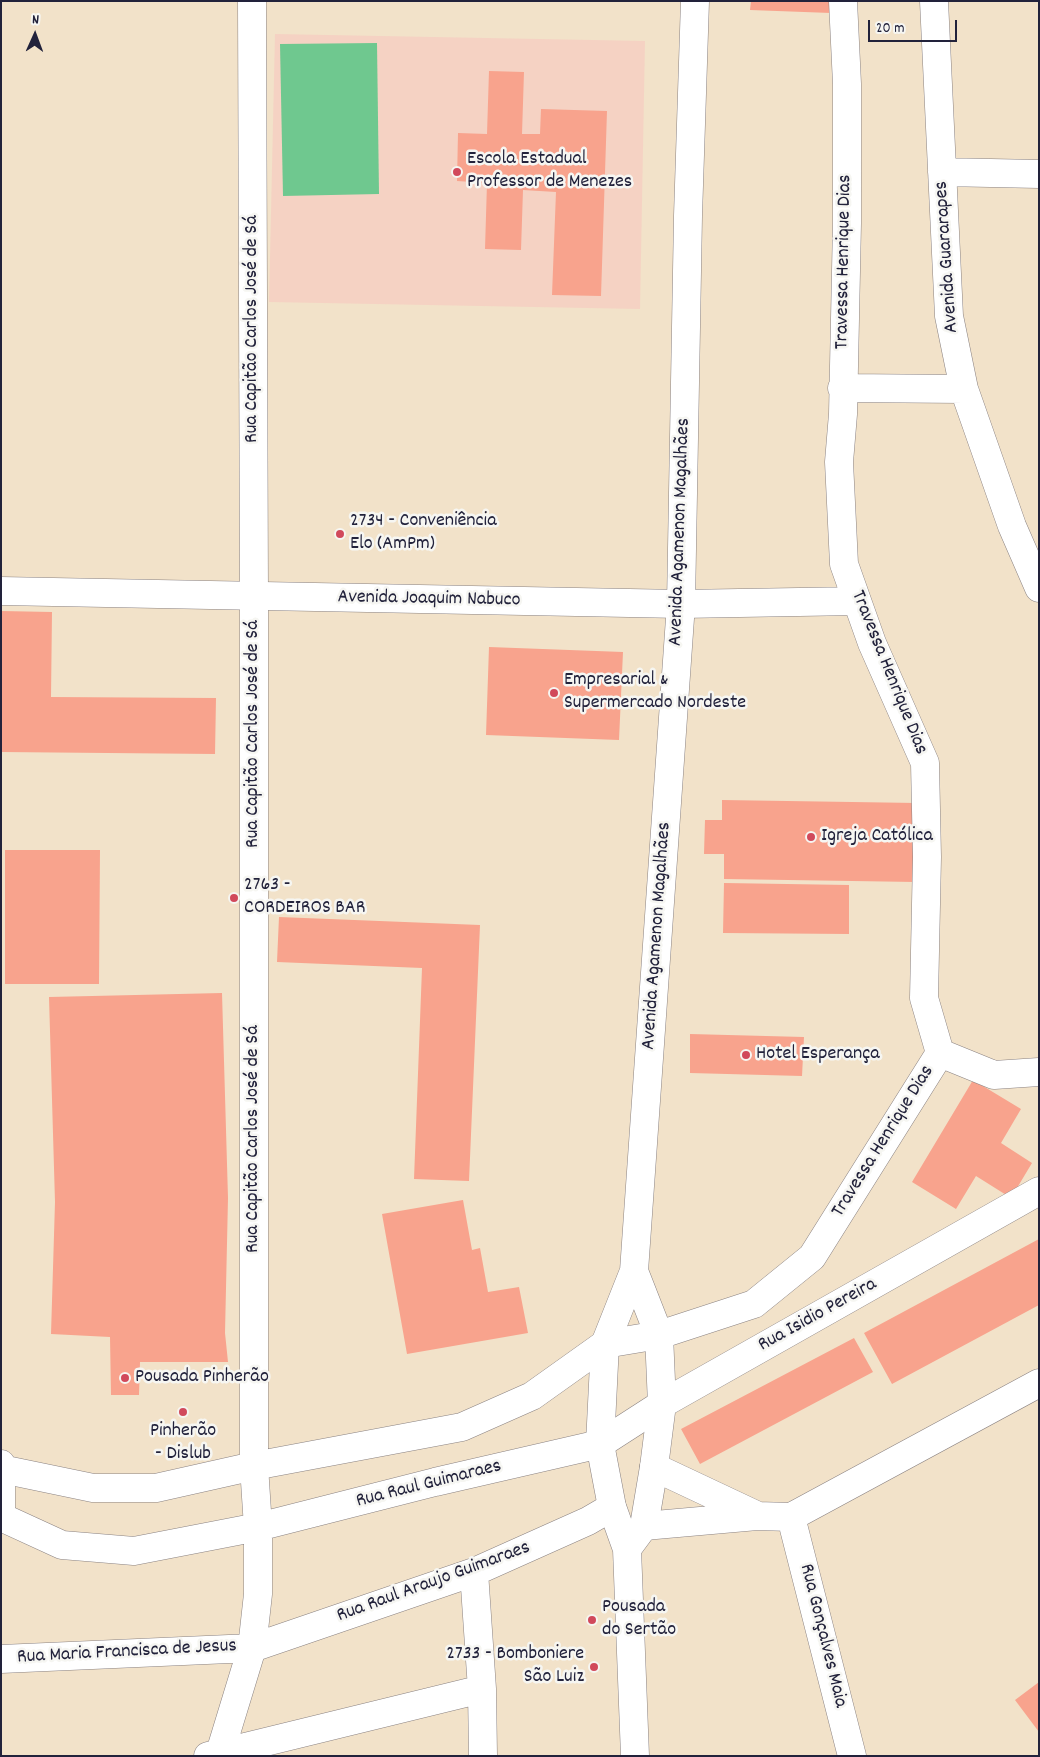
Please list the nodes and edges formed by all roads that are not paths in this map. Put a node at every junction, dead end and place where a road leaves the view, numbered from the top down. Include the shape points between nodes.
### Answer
1 (252, 1) edge
2 (695, 1) edge
3 (843, 1) edge
4 (934, 1) edge
5 (942, 172) junction
6 (1039, 174) edge
7 (842, 388) junction
8 (964, 389) junction
9 (1039, 588) edge
10 (1, 591) edge
11 (254, 597) junction
12 (857, 601) junction
13 (681, 604) junction
14 (940, 1053) junction
15 (1039, 1072) edge
16 (1039, 1191) edge
17 (634, 1271) junction
18 (659, 1335) junction
19 (605, 1344) junction
20 (1039, 1383) edge
21 (662, 1404) junction
22 (600, 1444) junction
23 (254, 1466) junction
24 (2, 1467) edge
25 (654, 1467) junction
26 (612, 1507) junction
27 (757, 1516) junction
28 (1, 1517) edge
29 (791, 1517) junction
30 (644, 1526) junction
31 (258, 1527) junction
32 (627, 1549) junction
33 (474, 1572) junction
34 (1, 1645) edge
35 (252, 1648) junction
36 (43, 1657) junction
37 (1, 1659) edge
38 (482, 1689) junction
39 (215, 1755) edge
40 (483, 1756) edge
41 (635, 1756) edge
42 (852, 1756) edge

1 - 11 street, Rua Capitão Carlos José de Sá
2 - 13 street, Avenida Agamenon Magalhães
3 - 7 street, Travessa Henrique Dias via 847,84 847,223
4 - 5 street, Avenida Guararapes
5 - 6 street
5 - 8 street, Avenida Guararapes via 949,316
7 - 8 street
7 - 12 street, Travessa Henrique Dias via 839,462 844,564
8 - 9 street, Avenida Guararapes via 1012,526
10 - 11 street, Avenida Joaquim Nabuco
11 - 13 street, Avenida Joaquim Nabuco
11 - 23 street, Rua Capitão Carlos José de Sá
12 - 13 street, Avenida Joaquim Nabuco
12 - 14 street, Travessa Henrique Dias via 925,763 924,998
13 - 17 street, Avenida Agamenon Magalhães
14 - 15 street via 994,1075
14 - 18 street, Travessa Henrique Dias via 812,1256 754,1304
16 - 21 street, Rua Isidio Pereira
17 - 18 street, Avenida Agamenon Magalhães
17 - 19 street, Avenida Agamenon Magalhães
18 - 19 street, Travessa Henrique Dias
18 - 21 street, Avenida Agamenon Magalhães
19 - 22 street, Avenida Agamenon Magalhães
19 - 23 street via 532,1396 462,1428
20 - 29 street
21 - 22 street, Rua Isidio Pereira
21 - 25 street, Avenida Agamenon Magalhães
22 - 26 street, Avenida Agamenon Magalhães
22 - 31 street, Rua Raul Guimaraes
23 - 24 street via 156,1488 93,1488
23 - 31 street
24 - 28 street
25 - 27 street
25 - 30 street, Avenida Agamenon Magalhães
26 - 32 street, Avenida Agamenon Magalhães
26 - 33 street, Rua Raul Araujo Guimaraes via 580,1525
27 - 29 street
27 - 30 street
28 - 31 street, Rua Raul Guimaraes via 62,1545 134,1551
29 - 42 street, Rua Gonçalves Maia
30 - 32 street, Avenida Agamenon Magalhães
31 - 35 street via 258,1594
32 - 41 street
33 - 35 street, Rua Raul Araujo Guimaraes
33 - 38 street
34 - 36 street
35 - 36 street, Rua Maria Francisca de Jesus
35 - 39 street
36 - 37 street, Rua Maria Francisca de Jesus
38 - 39 street
38 - 40 street

